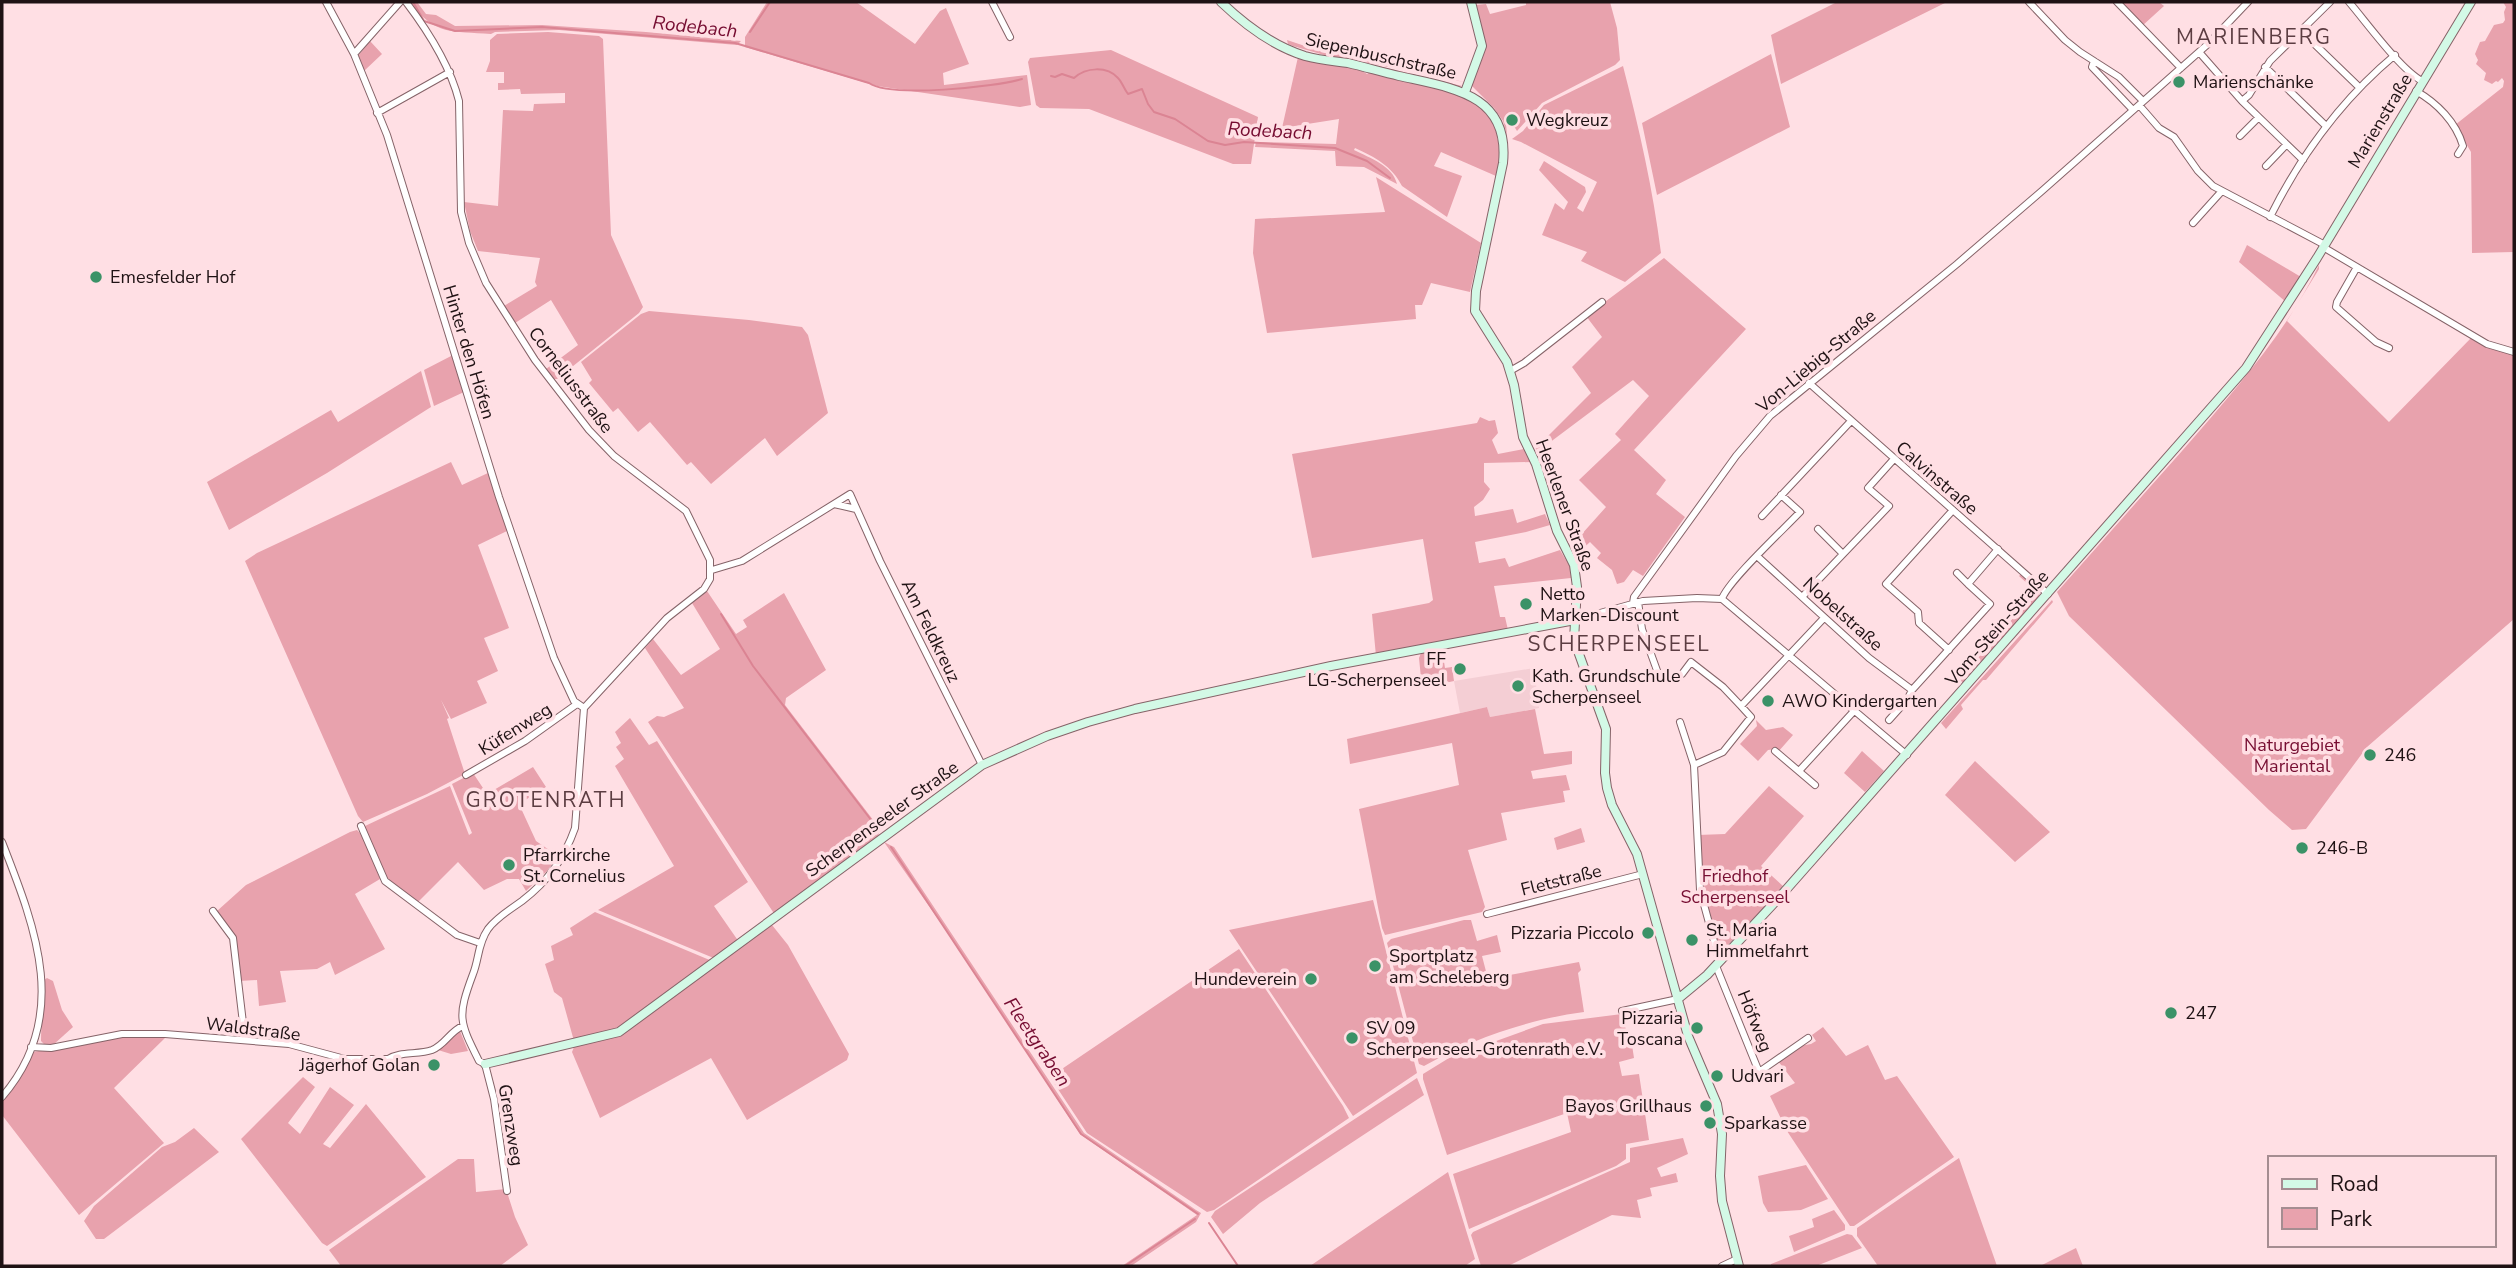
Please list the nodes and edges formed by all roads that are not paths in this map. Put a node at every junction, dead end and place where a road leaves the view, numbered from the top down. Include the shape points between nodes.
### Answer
1 (326, 2) edge
2 (400, 2) edge
3 (406, 2) edge
4 (992, 2) edge
5 (1221, 2) edge
6 (1471, 2) edge
7 (2029, 2) edge
8 (2117, 2) edge
9 (2248, 2) edge
10 (2330, 2) edge
11 (2349, 2) edge
12 (2471, 2) edge
13 (2301, 31) junction
14 (1010, 37) dead end
15 (2199, 52) junction
16 (354, 54) junction
17 (2395, 55) junction
18 (2094, 61) junction
19 (2265, 67) junction
20 (2181, 68) junction
21 (450, 72) junction
22 (2422, 81) junction
23 (2359, 87) junction
24 (2416, 91) junction
25 (1465, 92) junction
26 (2242, 101) junction
27 (2138, 105) junction
28 (377, 113) junction
29 (2258, 118) junction
30 (2326, 125) junction
31 (2240, 136) dead end
32 (2286, 145) junction
33 (2458, 154) dead end
34 (2303, 159) junction
35 (2266, 166) dead end
36 (2221, 192) junction
37 (2270, 217) junction
38 (2193, 223) dead end
39 (2324, 246) junction
40 (2317, 258) joint
41 (2357, 267) junction
42 (1602, 302) dead end
43 (2389, 348) dead end
44 (2514, 352) edge
45 (1510, 371) junction
46 (1809, 383) junction
47 (1851, 421) junction
48 (1894, 459) junction
49 (1782, 495) junction
50 (834, 505) junction
51 (856, 509) junction
52 (1953, 510) junction
53 (1762, 516) dead end
54 (1818, 529) dead end
55 (1998, 550) junction
56 (1842, 553) junction
57 (1758, 556) junction
58 (712, 570) junction
59 (1956, 573) dead end
60 (1968, 584) junction
61 (2048, 594) junction
62 (1802, 597) junction
63 (1722, 599) junction
64 (1636, 602) junction
65 (1824, 618) junction
66 (1575, 620) junction
67 (1949, 650) junction
68 (1788, 655) junction
69 (1682, 674) dead end
70 (1659, 676) dead end
71 (1912, 690) junction
72 (581, 706) junction
73 (1741, 706) junction
74 (1854, 711) junction
75 (1889, 720) dead end
76 (1680, 722) dead end
77 (1775, 751) dead end
78 (1907, 755) junction
79 (982, 765) junction
80 (1694, 765) junction
81 (1799, 771) junction
82 (466, 775) dead end
83 (1815, 785) dead end
84 (361, 825) dead end
85 (2, 842) edge
86 (1643, 874) junction
87 (213, 911) dead end
88 (1487, 914) dead end
89 (480, 943) junction
90 (1719, 963) junction
91 (1678, 999) junction
92 (1622, 1011) dead end
93 (463, 1026) junction
94 (1808, 1038) dead end
95 (245, 1040) junction
96 (31, 1047) junction
97 (485, 1064) junction
98 (2, 1097) edge
99 (508, 1191) dead end
100 (1738, 1263) edge
101 (1722, 1266) edge

1 - 16 street, Hinter den Höfen
2 - 16 street
3 - 21 street, Corneliusstraße
4 - 14 street
5 - 25 main road, Siepenbuschstraße via 1251,28 1295,52
6 - 25 main road via 1482,46
7 - 18 street via 2065,40
8 - 20 street
9 - 15 street, Von-Liebig-Straße
10 - 13 street
11 - 17 street
12 - 22 main road, Marienstraße
13 - 19 street
13 - 23 street
15 - 20 street, Von-Liebig-Straße
15 - 26 street
16 - 28 street, Hinter den Höfen
17 - 22 street
17 - 23 street
18 - 27 street via 2119,77
18 - 27 street via 2092,67
19 - 26 street
19 - 30 street
20 - 27 street, Von-Liebig-Straße
21 - 28 street
21 - 58 street, Corneliusstraße via 459,101 461,212 468,243 486,283 530,354 593,436 686,511
22 - 24 main road, Marienstraße
23 - 30 street
24 - 33 street via 2445,114 2463,146
24 - 39 main road, Marienstraße
25 - 45 main road, Heerlener Straße via 1493,116 1504,142 1475,305
26 - 29 street
27 - 36 street via 2170,133 2205,180
27 - 46 street, Von-Liebig-Straße via 1957,264
28 - 72 street, Hinter den Höfen via 554,658
29 - 31 street
29 - 32 street
30 - 34 street
32 - 34 street
32 - 35 street
34 - 37 street
36 - 37 street
36 - 38 street
37 - 39 street
39 - 40 main road, Marienstraße
39 - 41 street
40 - 61 main road, Vom-Stein-Straße via 2246,368
41 - 43 street via 2336,307
41 - 44 street via 2487,344
42 - 45 street
45 - 66 main road, Heerlener Straße via 1523,437 1574,565
46 - 47 street, Calvinstraße
46 - 64 street, Von-Liebig-Straße via 1744,446 1634,597
47 - 48 street, Calvinstraße
47 - 49 street
48 - 52 street, Calvinstraße
48 - 56 street via 1868,488 1889,506
49 - 53 street
49 - 57 street via 1800,512
50 - 51 street
50 - 51 street, Am Feldkreuz via 850,494
50 - 58 street, Am Feldkreuz via 741,562
51 - 79 street, Am Feldkreuz
52 - 55 street, Calvinstraße
52 - 67 street via 1886,584 1918,612 1919,623
54 - 56 street
55 - 60 street
55 - 61 street, Calvinstraße
56 - 62 street
57 - 62 street, Nobelstraße
57 - 63 street
58 - 72 street via 704,589 667,618
59 - 60 street
60 - 67 street via 1990,604
61 - 78 main road, Vom-Stein-Straße
62 - 65 street, Nobelstraße
63 - 64 street
63 - 68 street
64 - 66 street
64 - 70 street
65 - 68 street
65 - 71 street, Nobelstraße
66 - 79 main road, Scherpenseeler Straße via 1331,666 1088,722
66 - 86 main road, Heerlener Straße via 1574,640 1606,729 1606,788
67 - 71 street
68 - 73 street
68 - 74 street
69 - 73 street via 1691,662
71 - 75 street
72 - 82 street, Küfenweg
72 - 89 street via 575,828 551,875 494,922
73 - 80 street via 1751,717 1733,742 1720,755
74 - 78 street
74 - 81 street
76 - 80 street
77 - 81 street
78 - 90 main road, Vom-Stein-Straße
79 - 97 main road, Scherpenseeler Straße via 619,1032
80 - 90 street via 1700,890
81 - 83 street
84 - 89 street via 385,881 457,935
85 - 96 street via 40,958 41,1009
86 - 88 street, Fletstraße
86 - 91 main road, Heerlener Straße
87 - 95 street via 233,938
89 - 93 street via 462,1008
90 - 91 main road, Vom-Stein-Straße
90 - 94 street, Höfweg via 1759,1072
91 - 92 street
91 - 100 main road, Heerlener Straße via 1692,1050 1717,1104 1722,1133 1721,1196
93 - 95 street, Waldstraße via 431,1051 388,1059 345,1059 290,1044
93 - 97 street via 479,1061
95 - 96 street, Waldstraße via 132,1033 51,1048
96 - 98 street
97 - 99 street, Grenzweg
100 - 101 street

